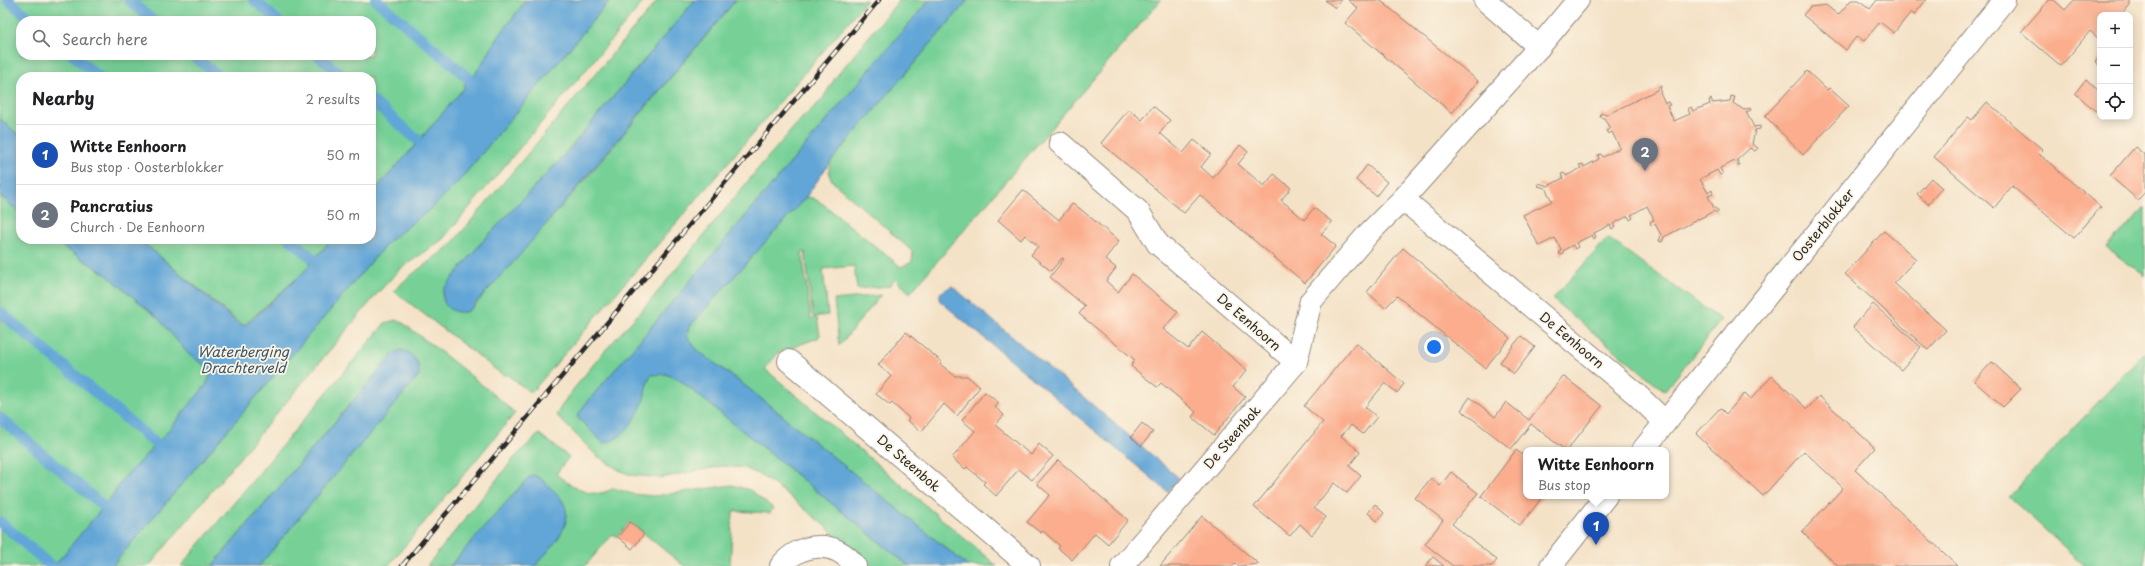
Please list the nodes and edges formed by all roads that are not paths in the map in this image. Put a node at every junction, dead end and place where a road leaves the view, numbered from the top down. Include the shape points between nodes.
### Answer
1 (1485, 0) edge
2 (1578, 0) edge
3 (2004, 0) edge
4 (1539, 47) junction
5 (1060, 143) dead end
6 (1403, 199) junction
7 (789, 361) dead end
8 (1296, 362) junction
9 (1665, 422) junction
10 (1645, 447) edge
11 (1604, 499) edge
12 (781, 566) edge
13 (854, 566) edge
14 (1029, 566) edge
15 (1122, 566) edge
16 (1551, 566) edge

1 - 4 street
2 - 4 street, De Eenhoorn
3 - 9 street, Oosterblokker
4 - 6 street, De Eenhoorn
5 - 8 street, De Eenhoorn via 1138,211 1158,244
6 - 8 street, De Eenhoorn via 1368,234 1311,300
6 - 9 street, De Eenhoorn via 1636,394
7 - 14 street, De Steenbok
8 - 15 street, De Steenbok
9 - 10 street, Oosterblokker
11 - 16 street
12 - 13 street via 786,559 802,548 822,546 840,554

